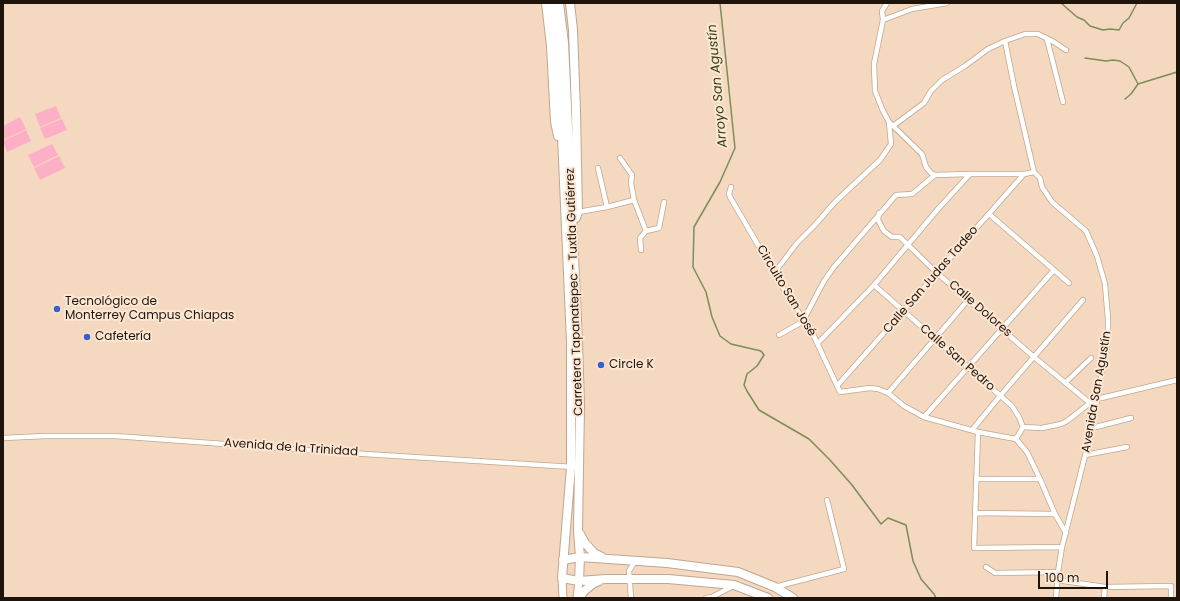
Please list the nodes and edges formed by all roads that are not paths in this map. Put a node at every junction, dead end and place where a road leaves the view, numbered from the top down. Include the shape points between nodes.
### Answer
1 (546, 3) edge
2 (552, 3) edge
3 (559, 3) edge
4 (571, 3) edge
5 (887, 3) edge
6 (948, 3) edge
7 (883, 20) junction
8 (1047, 39) junction
9 (1005, 41) junction
10 (1066, 50) dead end
11 (1063, 102) dead end
12 (891, 124) junction
13 (620, 158) dead end
14 (563, 162) junction
15 (598, 168) dead end
16 (1034, 172) junction
17 (970, 174) junction
18 (1024, 174) junction
19 (935, 175) junction
20 (731, 187) dead end
21 (634, 200) junction
22 (664, 202) dead end
23 (607, 207) junction
24 (578, 212) junction
25 (879, 213) junction
26 (989, 214) junction
27 (573, 226) junction
28 (646, 231) junction
29 (907, 245) junction
30 (641, 250) dead end
31 (1054, 270) junction
32 (775, 272) junction
33 (937, 273) junction
34 (1069, 283) dead end
35 (874, 284) junction
36 (969, 300) junction
37 (1083, 300) dead end
38 (904, 311) junction
39 (804, 320) junction
40 (1002, 328) junction
41 (779, 335) dead end
42 (935, 339) junction
43 (818, 343) junction
44 (1034, 357) junction
45 (1090, 358) dead end
46 (967, 367) junction
47 (1177, 380) edge
48 (1065, 383) junction
49 (837, 386) junction
50 (888, 393) junction
51 (1000, 396) junction
52 (1097, 399) junction
53 (1090, 403) junction
54 (924, 417) junction
55 (1131, 418) dead end
56 (1023, 427) junction
57 (1092, 428) junction
58 (972, 430) junction
59 (978, 432) junction
60 (3, 438) edge
61 (1016, 439) junction
62 (1127, 447) dead end
63 (1085, 455) junction
64 (575, 467) junction
65 (976, 479) junction
66 (1040, 479) junction
67 (827, 500) dead end
68 (976, 513) junction
69 (1055, 514) junction
70 (578, 531) junction
71 (1066, 533) junction
72 (1062, 547) junction
73 (580, 557) junction
74 (606, 559) junction
75 (563, 560) junction
76 (635, 561) junction
77 (986, 567) dead end
78 (1058, 572) junction
79 (562, 578) junction
80 (606, 578) junction
81 (629, 578) junction
82 (1057, 580) junction
83 (579, 581) junction
84 (734, 585) junction
85 (775, 587) junction
86 (1105, 587) junction
87 (563, 598) edge
88 (578, 598) edge
89 (631, 598) edge
90 (706, 598) edge
91 (768, 598) edge
92 (793, 598) edge
93 (1056, 598) edge
94 (1104, 598) edge
95 (1171, 598) edge

1 - 14 highway via 556,122
2 - 14 highway, Carretera Tapanatepec - Tuxtla Gutiérrez via 558,45
3 - 27 highway, Carretera Tapanatepec - Tuxtla Gutiérrez via 564,43
4 - 24 highway
5 - 7 street via 882,11
6 - 7 street via 912,9
7 - 12 street via 874,64 875,91
8 - 9 street via 1032,33
8 - 10 street
8 - 11 street
9 - 12 street via 988,49 942,80 924,103
9 - 16 street, Avenida San Agustín
12 - 19 street via 922,154 926,166
12 - 32 street via 891,144 880,160 835,202 797,243
13 - 21 street via 632,175
14 - 64 highway, Carretera Tapanatepec - Tuxtla Gutiérrez
15 - 23 street
16 - 18 street
16 - 52 street, Avenida San Agustín via 1040,178 1042,187 1052,202 1086,231 1103,277 1108,313 1108,340
17 - 18 street
17 - 19 street
17 - 29 street
18 - 26 street, Calle San Judas Tadeo
19 - 25 street via 912,194 896,195
20 - 32 street, Circuito San José via 730,197
21 - 23 street
21 - 28 street
22 - 28 street via 659,228
23 - 24 street
24 - 27 highway
25 - 29 street, Calle Dolores via 878,220 884,231 892,237 900,237
25 - 39 street via 830,271
26 - 31 street
26 - 33 street, Calle San Judas Tadeo
27 - 64 highway, Carretera Tapanatepec - Tuxtla Gutiérrez via 580,405
28 - 30 street via 640,238
29 - 33 street, Calle Dolores
29 - 35 street
31 - 34 street
31 - 40 street
32 - 39 street, Circuito San José
33 - 36 street, Calle Dolores
33 - 38 street, Calle San Judas Tadeo
35 - 38 street, Calle San Pedro
35 - 43 street
36 - 40 street, Calle Dolores
36 - 42 street
37 - 44 street
38 - 42 street, Calle San Pedro
38 - 49 street, Calle San Judas Tadeo
39 - 41 street
39 - 43 street, Circuito San José
40 - 44 street, Calle Dolores
40 - 46 street
42 - 46 street, Calle San Pedro
42 - 50 street
43 - 49 street, Circuito San José
44 - 48 street, Calle Dolores
44 - 51 street
45 - 48 street
46 - 51 street, Calle San Pedro
46 - 54 street
47 - 52 street
48 - 53 street, Calle Dolores
49 - 50 street, Circuito San José via 840,392 870,388
50 - 54 street
51 - 56 street, Calle San Pedro via 1016,412
51 - 58 street
52 - 53 street
52 - 57 street, Avenida San Agustín
53 - 56 street via 1061,424 1042,428
54 - 58 street
55 - 57 street
56 - 61 street
57 - 63 street, Avenida San Agustín
58 - 59 street
59 - 61 street
59 - 65 street
60 - 64 street, Avenida de la Trinidad via 115,436
61 - 66 street via 1027,452
62 - 63 street
63 - 71 street, Avenida San Agustín
64 - 70 highway, Carretera Tapanatepec - Tuxtla Gutiérrez
64 - 75 highway, Carretera Tapanatepec - Tuxtla Gutiérrez
65 - 66 street
65 - 68 street
66 - 69 street
67 - 85 street via 844,569
68 - 69 street
68 - 72 street via 974,548
69 - 71 street
70 - 73 highway, Carretera Tapanatepec - Tuxtla Gutiérrez
70 - 74 highway via 584,543 594,553
71 - 72 street, Avenida San Agustín
72 - 78 street, Avenida San Agustín
73 - 74 highway
73 - 75 highway
73 - 83 highway, Carretera Tapanatepec - Tuxtla Gutiérrez
74 - 76 highway
75 - 79 highway, Carretera Tapanatepec - Tuxtla Gutiérrez
76 - 81 street via 631,566
76 - 85 highway via 738,572
77 - 78 street via 995,572
78 - 82 street, Avenida San Agustín
79 - 83 highway
79 - 87 main road
80 - 81 highway
80 - 83 highway
80 - 88 highway via 594,583
81 - 84 highway via 668,578
81 - 89 street
82 - 86 street
82 - 93 street, Avenida San Agustín
83 - 88 main road
84 - 90 street
84 - 91 highway
85 - 92 highway
86 - 94 street
86 - 95 street via 1171,586

